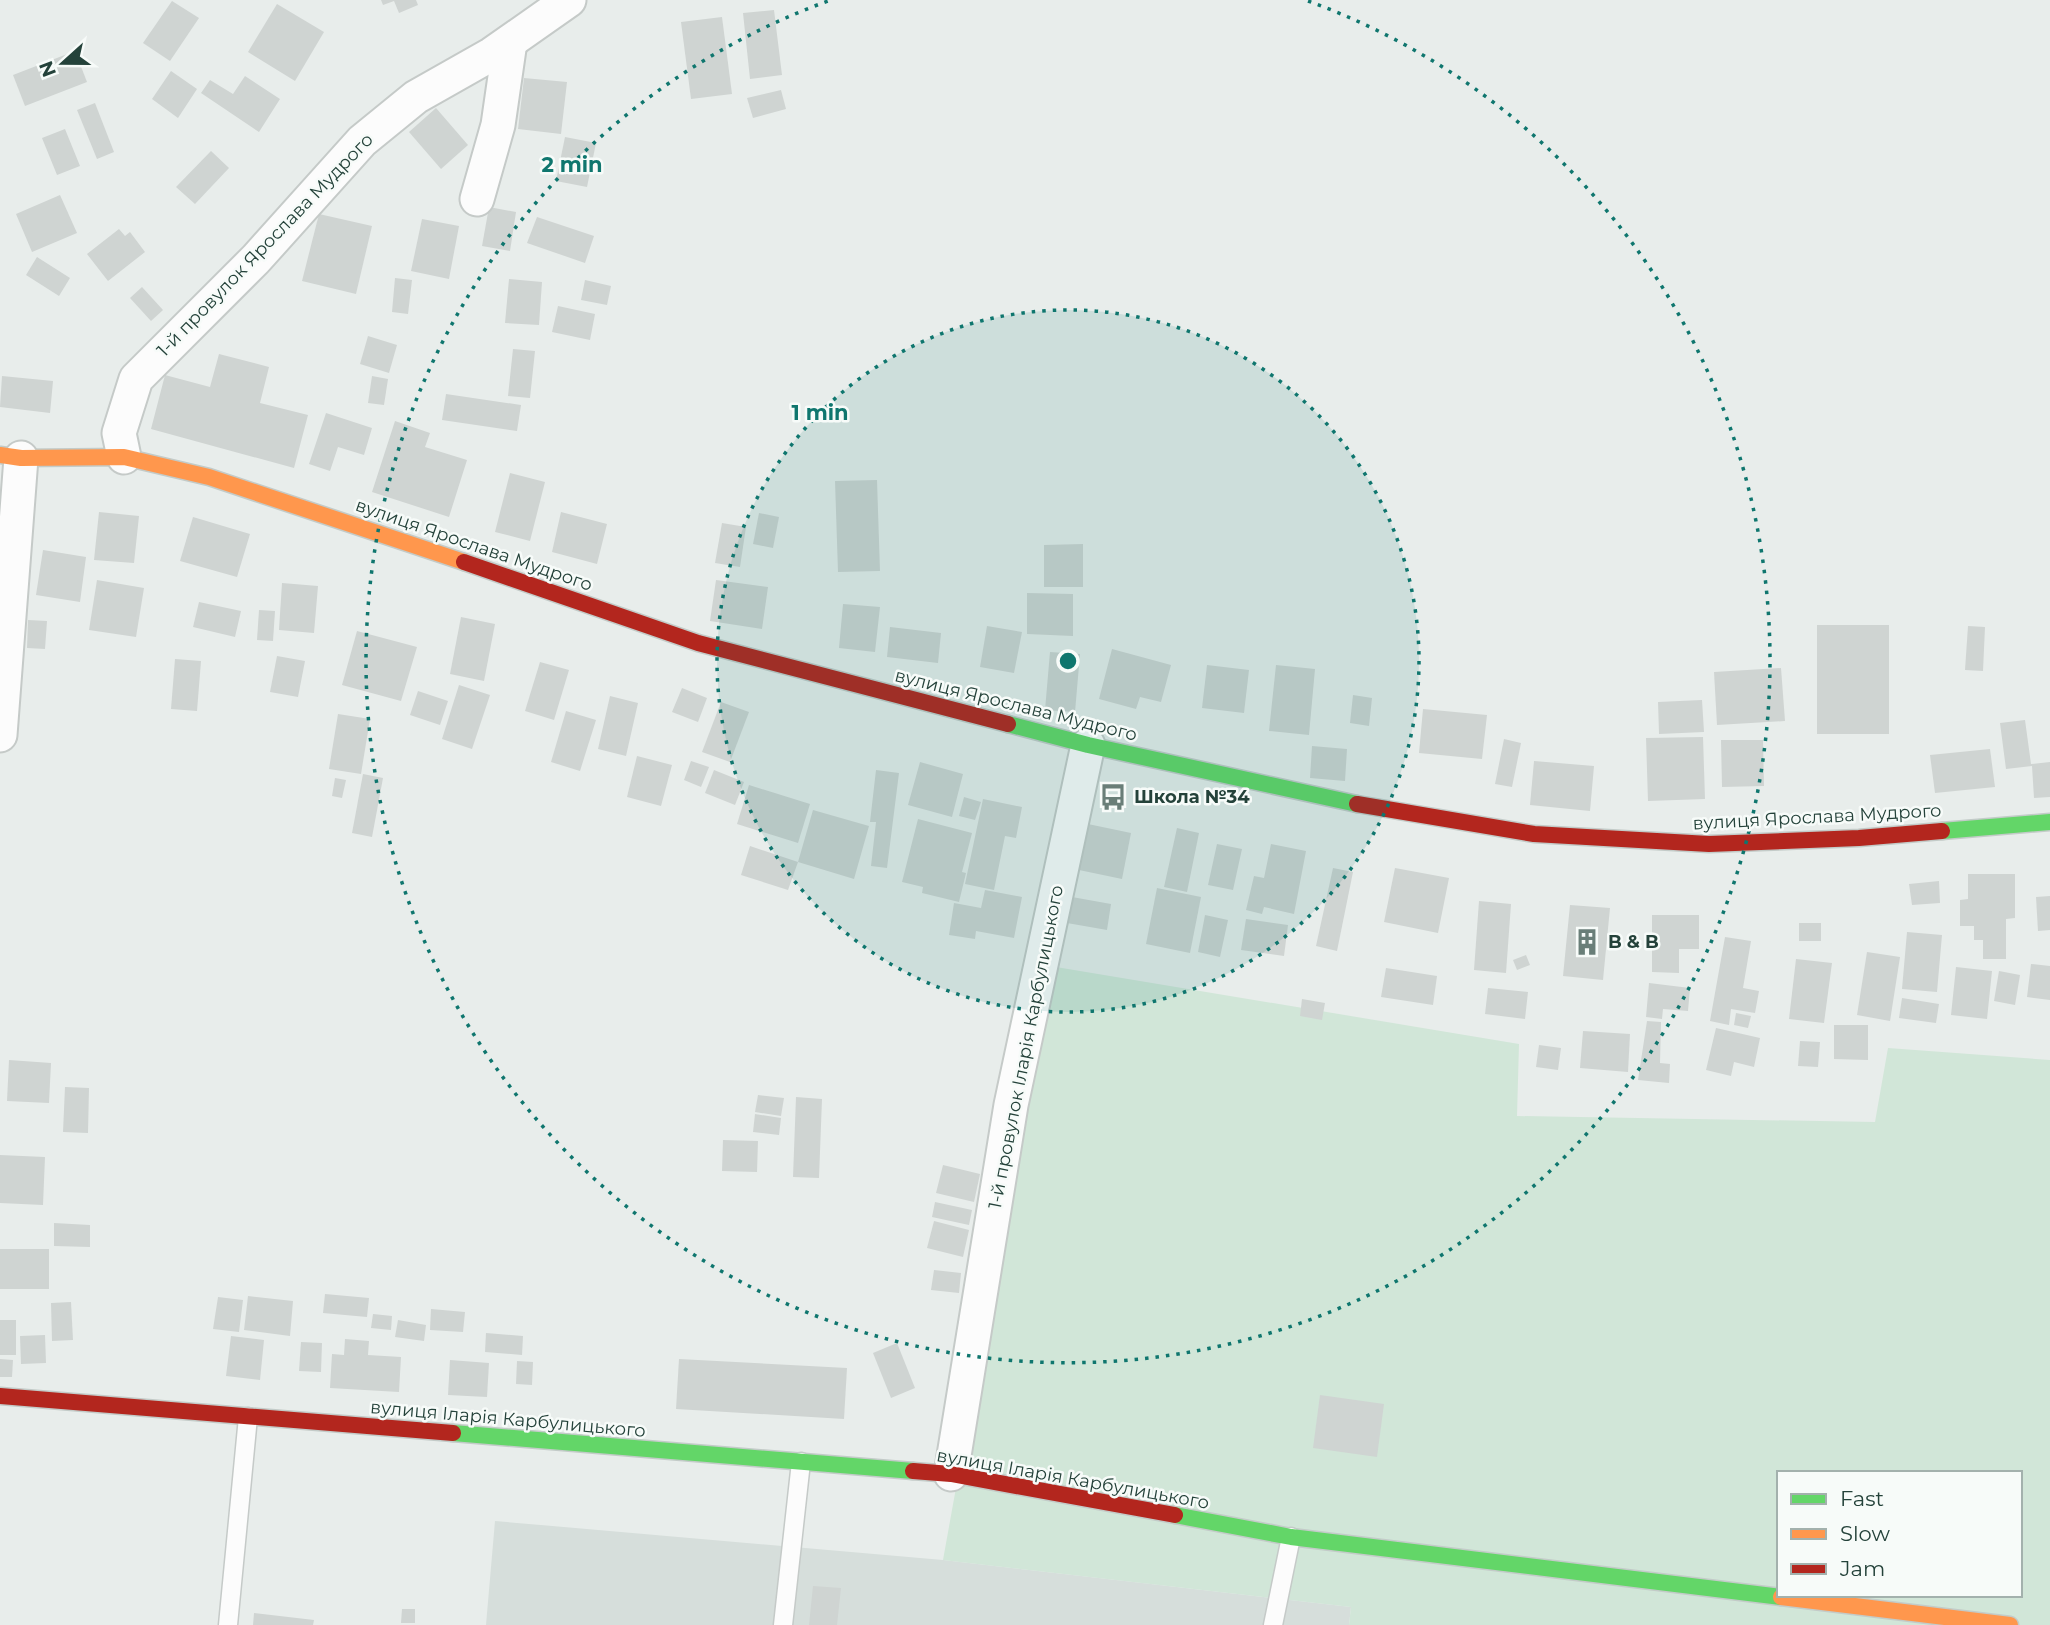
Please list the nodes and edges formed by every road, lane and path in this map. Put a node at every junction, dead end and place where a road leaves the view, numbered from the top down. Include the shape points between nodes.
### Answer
1 (569, 0) edge
2 (510, 42) junction
3 (477, 200) dead end
4 (10, 456) edge
5 (124, 457) junction
6 (0, 735) edge
7 (1088, 745) junction
8 (2050, 822) edge
9 (0, 1396) edge
10 (248, 1417) junction
11 (800, 1462) junction
12 (951, 1474) junction
13 (1291, 1537) junction
14 (1777, 1596) edge
15 (1781, 1597) edge
16 (228, 1625) edge
17 (783, 1625) edge
18 (1273, 1625) edge
19 (2010, 1625) edge

1 - 2 street, 1-й провулок Ярослава Мудрого
2 - 3 street via 498,125
2 - 5 street, 1-й провулок Ярослава Мудрого via 416,97 362,141 256,259 135,379 119,433
4 - 5 main road, вулиця Ярослава Мудрого
4 - 6 street
5 - 7 main road, вулиця Ярослава Мудрого via 209,477 344,520 698,643
7 - 8 main road, вулиця Ярослава Мудрого via 1380,809 1534,834 1709,844 1858,838
7 - 12 street, 1-й провулок Іларія Карбулицького via 1011,1105
9 - 10 main road, вулиця Іларія Карбулицького
10 - 11 main road, вулиця Іларія Карбулицького
10 - 16 lane
11 - 12 main road, вулиця Іларія Карбулицького
11 - 17 lane
12 - 13 main road, вулиця Іларія Карбулицького
13 - 14 main road, вулиця Іларія Карбулицького
13 - 18 lane
15 - 19 main road, вулиця Іларія Карбулицького

